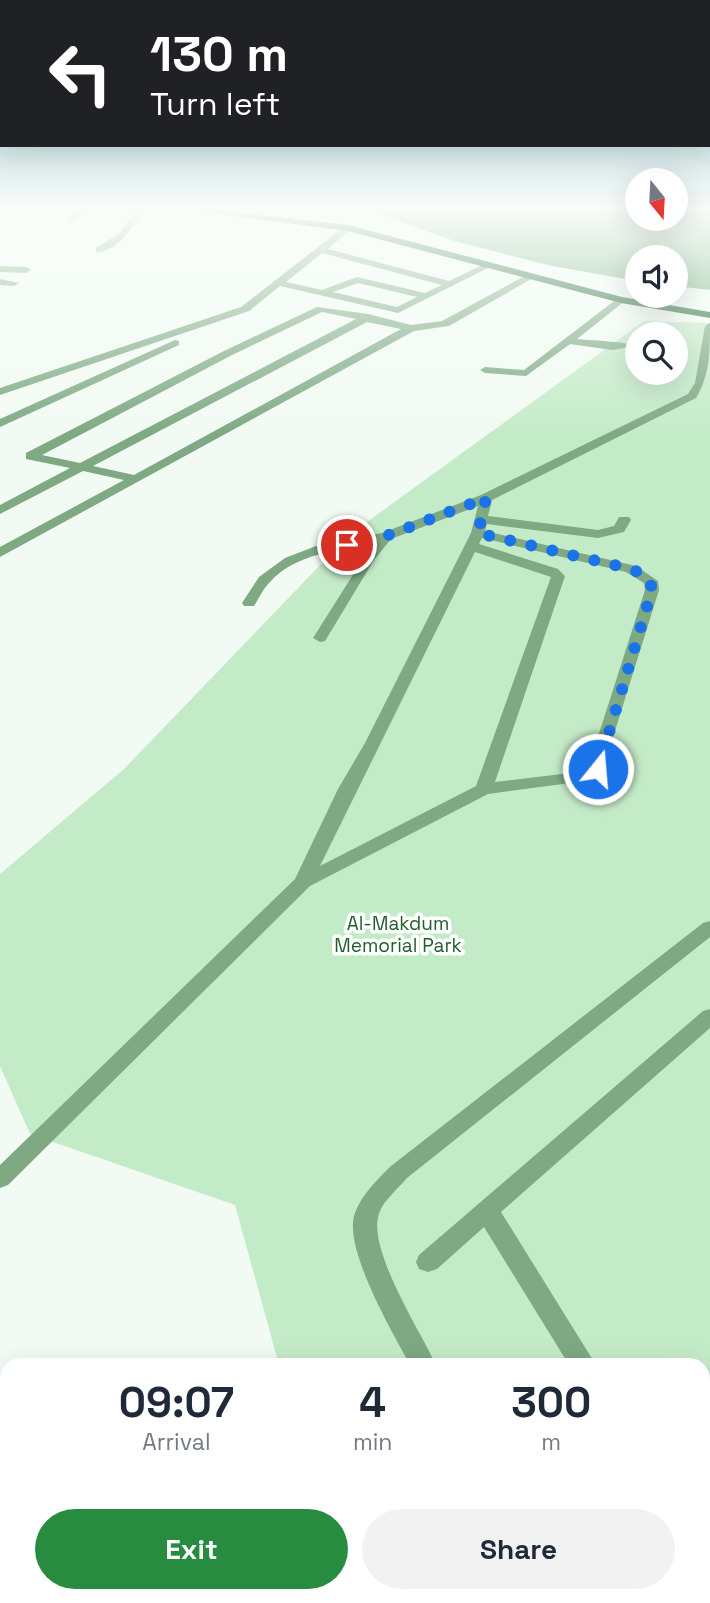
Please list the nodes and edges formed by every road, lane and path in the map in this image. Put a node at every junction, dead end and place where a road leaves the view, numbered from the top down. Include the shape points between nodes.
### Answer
1 (278, 285) edge
2 (283, 285) edge
3 (344, 285) edge
4 (378, 285) edge
5 (448, 285) edge
6 (514, 285) edge
7 (563, 285) edge
8 (323, 293) junction
9 (426, 296) junction
10 (621, 300) junction
11 (710, 315) edge
12 (368, 317) junction
13 (209, 322) junction
14 (710, 326) edge
15 (411, 328) junction
16 (569, 341) junction
17 (625, 345) edge
18 (485, 370) dead end
19 (0, 392) edge
20 (0, 423) edge
21 (82, 466) junction
22 (137, 479) junction
23 (486, 498) junction
24 (0, 510) edge
25 (624, 520) dead end
26 (477, 533) junction
27 (386, 536) junction
28 (0, 552) edge
29 (571, 554) junction
30 (556, 573) junction
31 (249, 603) dead end
32 (320, 638) dead end
33 (484, 789) junction
34 (303, 883) junction
35 (710, 927) edge
36 (710, 1016) edge
37 (0, 1179) edge
38 (486, 1209) junction
39 (428, 1262) dead end
40 (420, 1358) edge
41 (579, 1358) edge

1 - 13 street via 245,309
2 - 8 street
3 - 8 street
4 - 9 street
5 - 9 street
6 - 15 street via 445,324
7 - 10 main road
8 - 9 street via 396,310
10 - 11 main road
10 - 16 street
12 - 15 street
12 - 21 street
12 - 21 street via 321,309 30,456
13 - 19 street
13 - 20 street via 199,332
14 - 23 street via 698,391
15 - 22 street
16 - 17 street
16 - 18 street via 526,373
21 - 22 street
21 - 24 street
22 - 28 street
23 - 26 street
23 - 27 street
25 - 26 street via 619,529 598,534
26 - 29 street
26 - 30 street
26 - 34 street
27 - 31 street via 290,562 266,578
27 - 32 street
29 - 30 street
29 - 33 street via 631,569 650,581 652,590 598,769 583,778
30 - 33 street
33 - 34 street
34 - 37 street
35 - 40 street via 399,1172 375,1198 365,1220 366,1241
36 - 38 street
38 - 39 street
38 - 41 street

